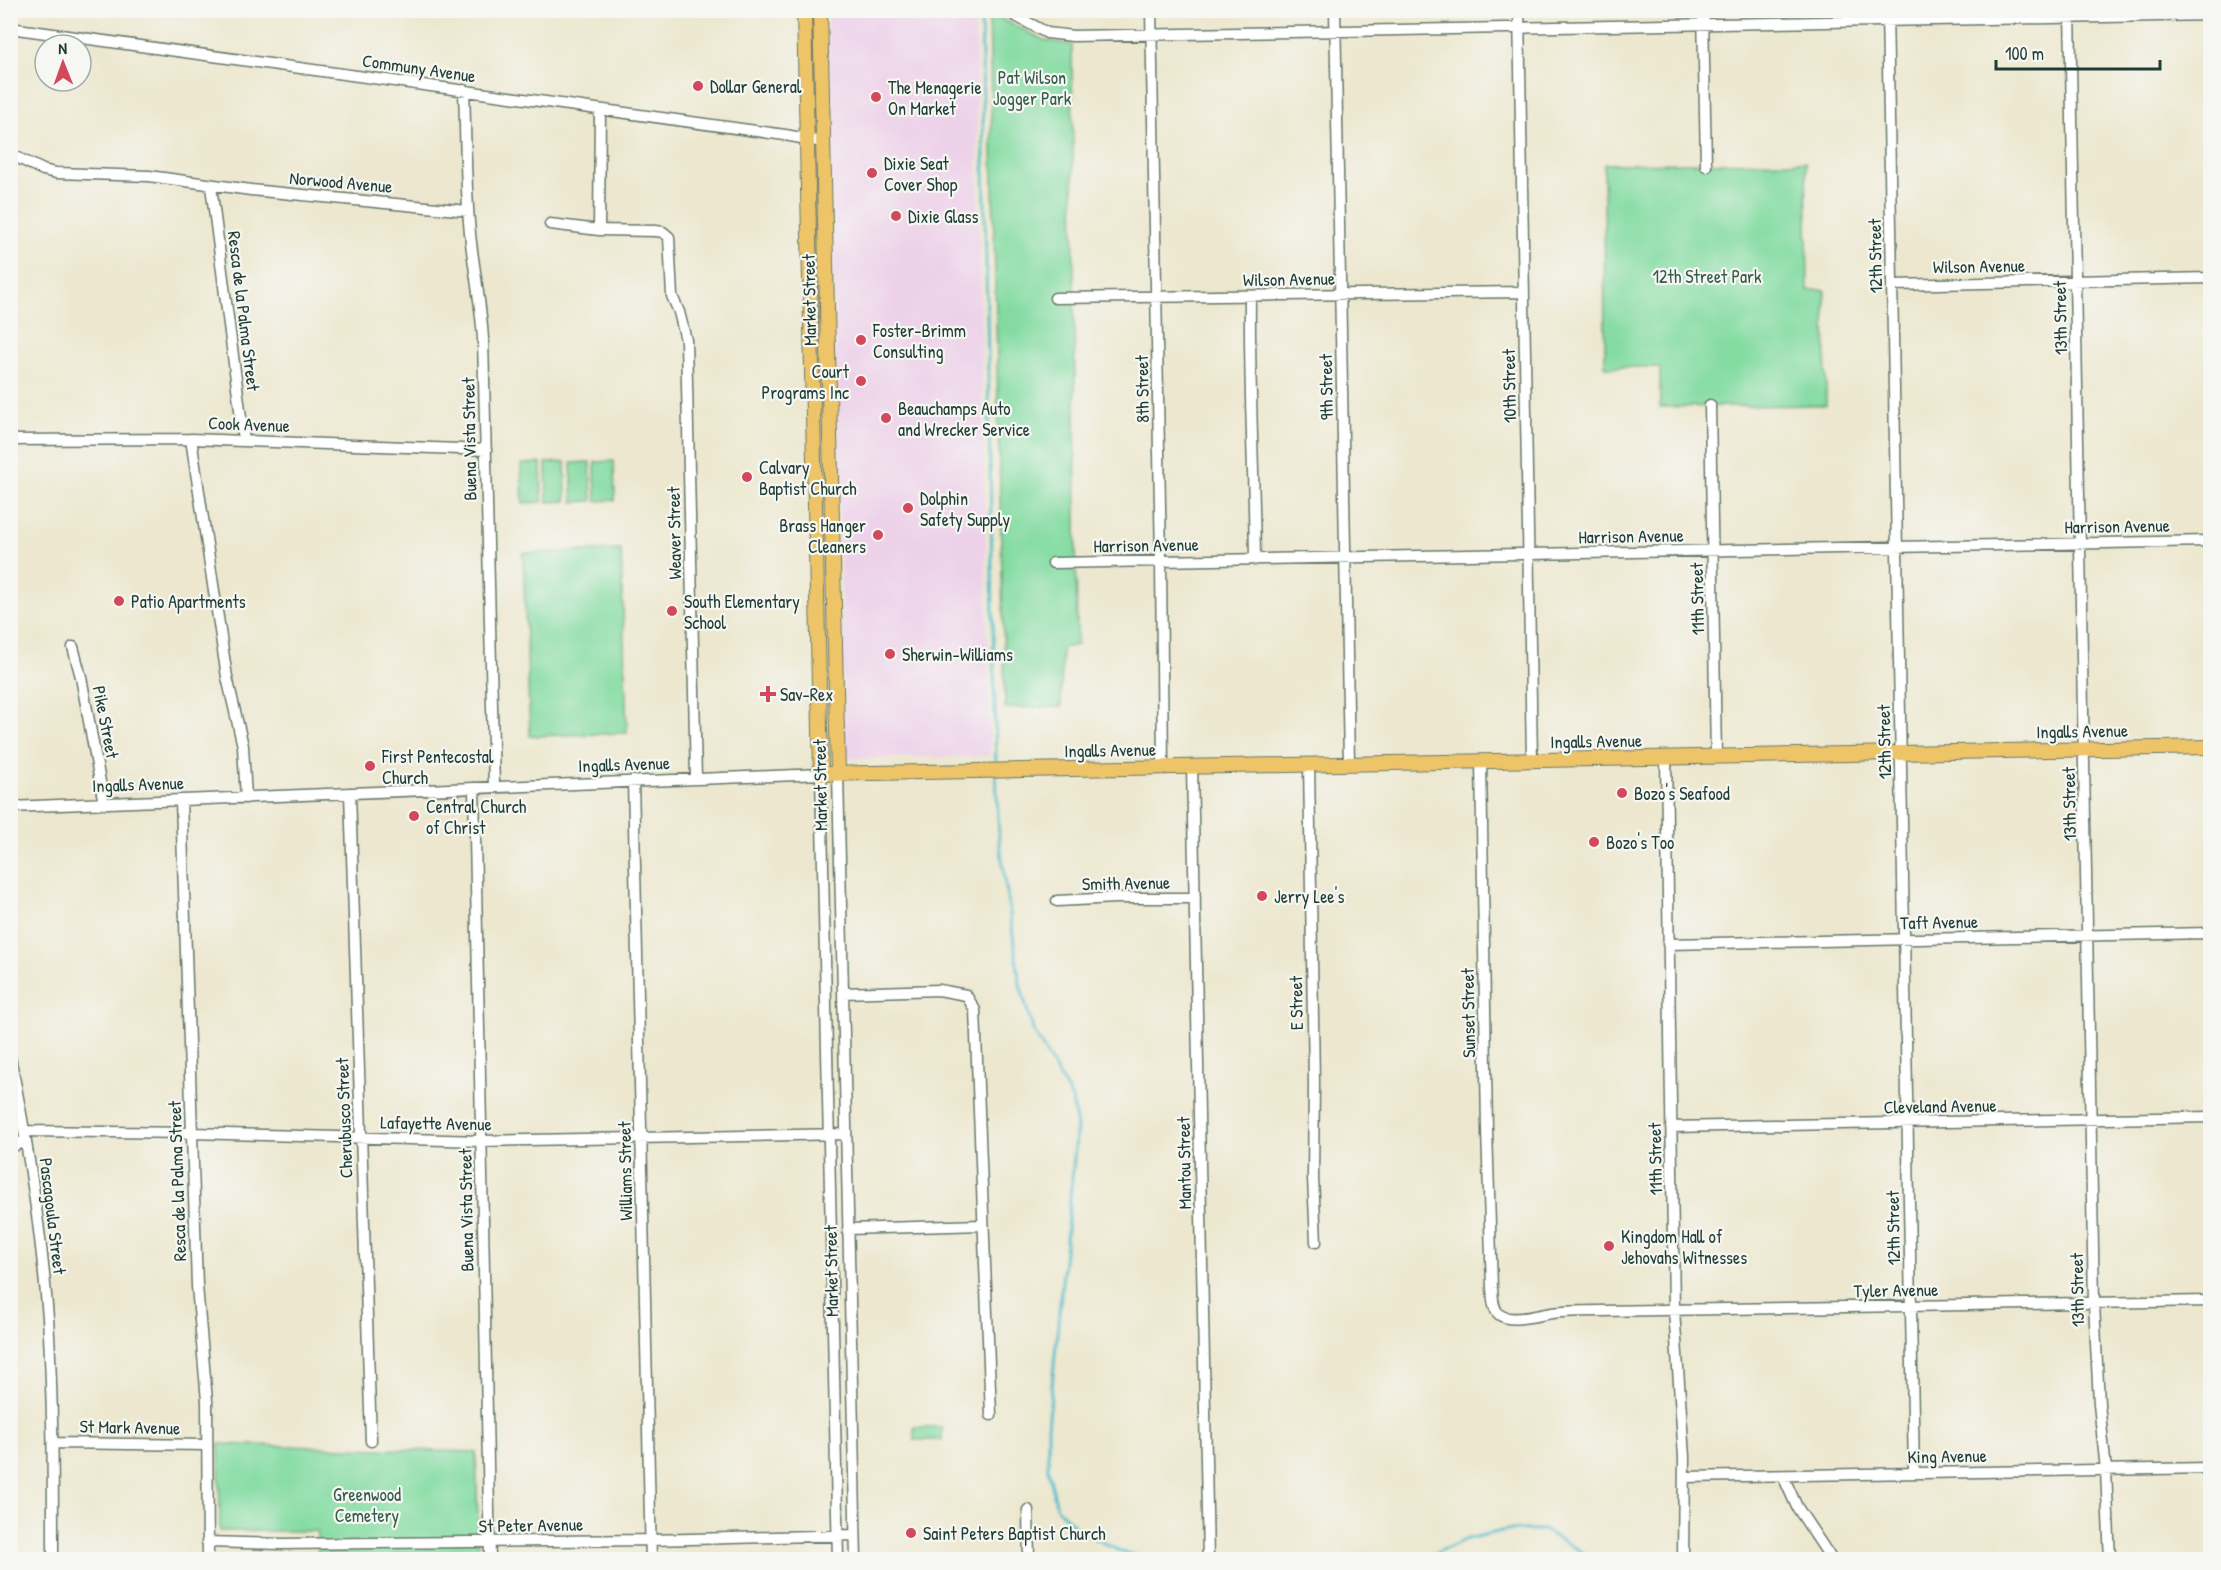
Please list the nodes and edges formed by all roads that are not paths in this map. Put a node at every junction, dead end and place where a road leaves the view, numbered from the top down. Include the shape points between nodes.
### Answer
1 (804, 10) edge
2 (820, 10) edge
3 (1005, 10) edge
4 (1151, 10) edge
5 (1335, 10) edge
6 (1519, 10) edge
7 (1702, 10) edge
8 (2071, 14) edge
9 (1887, 15) edge
10 (2211, 15) edge
11 (1703, 24) junction
12 (1519, 27) junction
13 (10, 28) edge
14 (1336, 31) junction
15 (1152, 34) junction
16 (464, 90) junction
17 (600, 111) junction
18 (806, 139) junction
19 (823, 142) junction
20 (10, 154) edge
21 (1706, 166) dead end
22 (211, 186) junction
23 (468, 211) junction
24 (550, 224) dead end
25 (599, 230) junction
26 (2211, 278) edge
27 (2075, 280) junction
28 (1892, 285) junction
29 (1524, 292) junction
30 (1341, 295) junction
31 (1250, 297) junction
32 (1055, 298) dead end
33 (1157, 298) junction
34 (1710, 405) dead end
35 (191, 439) junction
36 (10, 440) edge
37 (244, 441) junction
38 (486, 450) junction
39 (2211, 541) edge
40 (2080, 544) junction
41 (1897, 547) junction
42 (1713, 551) junction
43 (1529, 554) junction
44 (1345, 558) junction
45 (1255, 560) junction
46 (1161, 561) junction
47 (1053, 562) dead end
48 (73, 647) dead end
49 (2211, 747) edge
50 (2084, 749) junction
51 (1901, 753) junction
52 (1716, 756) junction
53 (1666, 757) junction
54 (1532, 760) junction
55 (1481, 761) junction
56 (1349, 763) junction
57 (1309, 764) junction
58 (1192, 766) junction
59 (1163, 767) junction
60 (821, 774) junction
61 (837, 774) junction
62 (696, 779) junction
63 (633, 781) junction
64 (494, 787) junction
65 (474, 788) junction
66 (350, 793) junction
67 (246, 798) junction
68 (181, 800) junction
69 (104, 804) junction
70 (10, 807) edge
71 (1195, 898) junction
72 (1057, 901) dead end
73 (2211, 933) edge
74 (2087, 936) junction
75 (1904, 939) junction
76 (1668, 944) junction
77 (843, 993) junction
78 (10, 1057) edge
79 (16, 1109) edge
80 (2211, 1117) edge
81 (2091, 1120) junction
82 (1907, 1123) junction
83 (1671, 1127) junction
84 (192, 1133) junction
85 (846, 1134) junction
86 (829, 1135) junction
87 (26, 1136) junction
88 (361, 1138) junction
89 (641, 1138) junction
90 (481, 1141) junction
91 (10, 1148) edge
92 (983, 1225) junction
93 (848, 1229) junction
94 (1316, 1242) dead end
95 (2211, 1301) edge
96 (2094, 1304) junction
97 (1911, 1306) junction
98 (1674, 1310) junction
99 (1582, 1311) joint
100 (991, 1415) dead end
101 (370, 1441) dead end
102 (53, 1443) junction
103 (206, 1445) junction
104 (2211, 1468) edge
105 (2106, 1470) junction
106 (1914, 1473) junction
107 (1783, 1476) junction
108 (1684, 1477) junction
109 (1028, 1510) dead end
110 (838, 1535) junction
111 (855, 1535) junction
112 (650, 1540) junction
113 (207, 1542) junction
114 (490, 1542) junction
115 (1208, 1557) edge
116 (53, 1560) edge
117 (207, 1560) edge
118 (490, 1560) edge
119 (651, 1560) edge
120 (838, 1560) edge
121 (856, 1560) edge
122 (1029, 1560) edge
123 (1683, 1560) edge
124 (1832, 1560) edge
125 (2110, 1560) edge

1 - 18 main road, Market Street
2 - 19 main road, Market Street
3 - 15 street via 1032,27 1057,35
4 - 15 street, 8th Street
5 - 14 street, 9th Street
6 - 12 street, 10th Street
7 - 11 street
8 - 9 street
8 - 10 street
8 - 27 street, 13th Street
9 - 11 street
9 - 28 street, 12th Street
11 - 12 street
11 - 21 street
12 - 14 street
12 - 29 street, 10th Street
13 - 16 street, Communy Avenue
14 - 15 street
14 - 30 street, 9th Street
15 - 33 street, 8th Street
16 - 17 street, Communy Avenue
16 - 23 street, Buena Vista Street
17 - 18 street, Communy Avenue
17 - 25 street
18 - 19 street, Communy Avenue
18 - 60 main road, Market Street
19 - 61 main road, Market Street
20 - 22 street, Norwood Avenue via 56,173 149,176
22 - 23 street, Norwood Avenue
22 - 37 street, Resca de la Palma Street
23 - 38 street, Buena Vista Street via 481,303
24 - 25 street
25 - 62 street, Weaver Street via 656,231 669,237 672,296 686,340
26 - 27 street, Wilson Avenue
27 - 28 street, Wilson Avenue
27 - 40 street, 13th Street
28 - 41 street, 12th Street
29 - 30 street, Wilson Avenue
29 - 43 street, 10th Street
30 - 31 street, Wilson Avenue
30 - 44 street, 9th Street
31 - 33 street, Wilson Avenue
31 - 45 street
32 - 33 street, Wilson Avenue
33 - 46 street, 8th Street
34 - 42 street, 11th Street
35 - 36 street, Cook Avenue
35 - 37 street, Cook Avenue
35 - 67 street via 226,668 243,746
37 - 38 street, Cook Avenue
38 - 64 street, Buena Vista Street
39 - 40 street, Harrison Avenue
40 - 41 street, Harrison Avenue
40 - 50 street, 13th Street
41 - 42 street, Harrison Avenue
41 - 51 street, 12th Street
42 - 43 street, Harrison Avenue
42 - 52 street, 11th Street
43 - 44 street, Harrison Avenue
43 - 54 street, 10th Street
44 - 45 street, Harrison Avenue
44 - 56 street, 9th Street
45 - 46 street, Harrison Avenue
46 - 47 street, Harrison Avenue
46 - 59 street, 8th Street
48 - 69 street, Pike Street
49 - 50 main road, Ingalls Avenue
50 - 51 main road, Ingalls Avenue
50 - 74 street, 13th Street
51 - 52 main road, Ingalls Avenue
51 - 75 street, 12th Street
52 - 53 main road, Ingalls Avenue
53 - 54 main road, Ingalls Avenue
53 - 76 street, 11th Street
54 - 55 main road, Ingalls Avenue
55 - 56 main road, Ingalls Avenue
55 - 99 street, Sunset Street via 1494,1306 1502,1316 1524,1318
56 - 57 main road, Ingalls Avenue
57 - 58 main road, Ingalls Avenue
57 - 94 street, E Street
58 - 59 main road, Ingalls Avenue
58 - 71 street, Mantou Street
59 - 61 main road, Ingalls Avenue
60 - 61 main road, Ingalls Avenue
60 - 62 street, Ingalls Avenue
60 - 86 street, Market Street
61 - 77 street, Market Street
62 - 63 street, Ingalls Avenue
63 - 64 street, Ingalls Avenue
63 - 89 street, Williams Street
64 - 65 street, Ingalls Avenue
65 - 66 street, Ingalls Avenue
65 - 90 street, Buena Vista Street
66 - 67 street, Ingalls Avenue
66 - 88 street, Cherubusco Street
67 - 68 street, Ingalls Avenue
68 - 69 street, Ingalls Avenue
68 - 84 street, Resca de la Palma Street
69 - 70 street, Ingalls Avenue
71 - 72 street, Smith Avenue
71 - 115 street, Mantou Street
73 - 74 street, Taft Avenue
74 - 75 street, Taft Avenue
74 - 81 street, 13th Street
75 - 76 street, Taft Avenue
75 - 82 street, 12th Street
76 - 83 street, 11th Street
77 - 85 street, Market Street
77 - 92 street via 939,990 966,995 975,1010
78 - 79 street, Pascagoula Street
79 - 87 street, Pascagoula Street
80 - 81 street, Cleveland Avenue
81 - 82 street, Cleveland Avenue
81 - 96 street, 13th Street
82 - 83 street, Cleveland Avenue
82 - 97 street, 12th Street
83 - 98 street, 11th Street
84 - 87 street, Lafayette Avenue
84 - 88 street, Lafayette Avenue
84 - 103 street, Resca de la Palma Street
85 - 86 street, Lafayette Avenue
85 - 93 street, Market Street
86 - 89 street, Lafayette Avenue
86 - 110 street, Market Street
87 - 91 street
87 - 102 street, Pascagoula Street via 47,1308
88 - 90 street, Lafayette Avenue
88 - 101 street, Cherubusco Street
89 - 90 street, Lafayette Avenue
89 - 112 street, Williams Street
90 - 114 street, Buena Vista Street
92 - 93 street
92 - 100 street
93 - 111 street, Market Street
95 - 96 street, Tyler Avenue
96 - 97 street, Tyler Avenue
96 - 105 street, 13th Street
97 - 98 street, Tyler Avenue
97 - 106 street, 12th Street
98 - 99 street, Tyler Avenue
98 - 108 street, 11th Street
102 - 103 street, St Mark Avenue
102 - 116 street, Pascagoula Street
103 - 113 street, Resca de la Palma Street
104 - 105 street, King Avenue
105 - 106 street, King Avenue
105 - 125 street, 13th Street
106 - 107 street, King Avenue
107 - 108 street, King Avenue
107 - 124 street via 1797,1507
108 - 123 street, 11th Street
109 - 122 street
110 - 111 street, St Peter Avenue
110 - 112 street, St Peter Avenue
110 - 120 street, Market Street
111 - 121 street, Market Street
112 - 114 street, St Peter Avenue
112 - 119 street, Williams Street
113 - 114 street, St Peter Avenue
113 - 117 street, Resca de la Palma Street
114 - 118 street, Buena Vista Street

